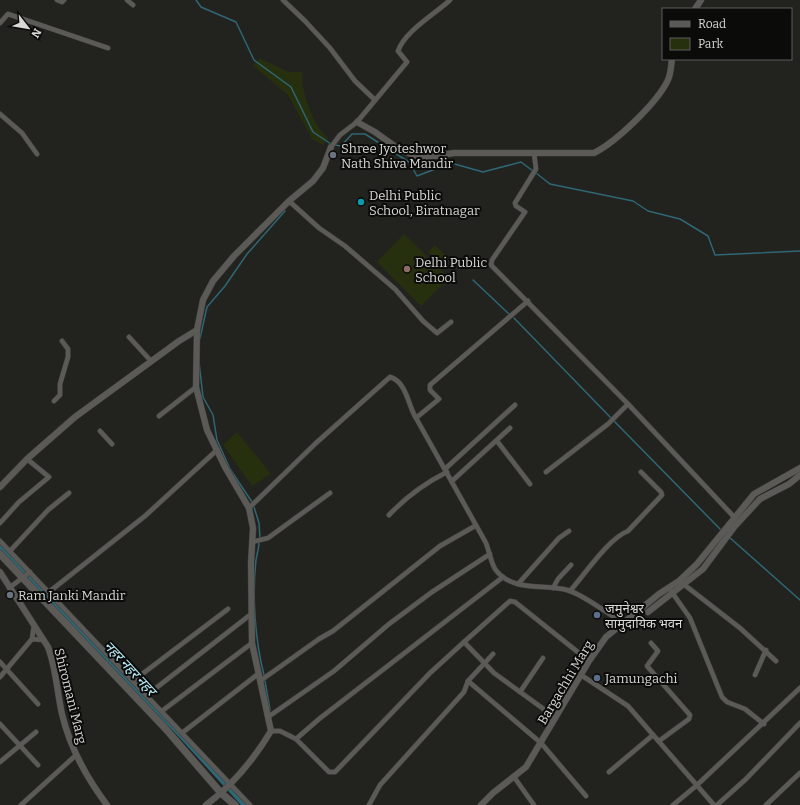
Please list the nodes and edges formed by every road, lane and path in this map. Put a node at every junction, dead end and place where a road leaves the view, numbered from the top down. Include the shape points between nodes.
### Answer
1 (57, 0) edge
2 (64, 0) edge
3 (127, 0) edge
4 (283, 0) edge
5 (450, 0) edge
6 (133, 5) dead end
7 (0, 23) edge
8 (108, 48) dead end
9 (672, 60) edge
10 (375, 100) junction
11 (0, 114) edge
12 (357, 122) junction
13 (333, 145) joint
14 (534, 153) junction
15 (37, 154) dead end
16 (289, 201) junction
17 (528, 301) junction
18 (451, 322) dead end
19 (197, 330) junction
20 (129, 337) dead end
21 (62, 342) dead end
22 (151, 361) junction
23 (196, 387) junction
24 (54, 401) dead end
25 (628, 404) junction
26 (515, 405) dead end
27 (159, 416) dead end
28 (416, 418) junction
29 (510, 428) dead end
30 (100, 430) dead end
31 (497, 441) junction
32 (112, 444) dead end
33 (217, 450) junction
34 (27, 459) junction
35 (800, 468) edge
36 (446, 470) junction
37 (546, 472) dead end
38 (641, 472) dead end
39 (800, 475) edge
40 (452, 482) junction
41 (530, 484) dead end
42 (0, 488) edge
43 (69, 493) dead end
44 (330, 493) dead end
45 (249, 508) junction
46 (389, 515) dead end
47 (735, 518) junction
48 (0, 523) edge
49 (475, 526) junction
50 (569, 531) dead end
51 (0, 541) edge
52 (252, 542) junction
53 (10, 551) junction
54 (0, 554) edge
55 (490, 554) junction
56 (571, 565) dead end
57 (0, 572) edge
58 (30, 572) junction
59 (22, 577) junction
60 (503, 577) junction
61 (681, 583) junction
62 (518, 584) junction
63 (9, 588) junction
64 (553, 588) junction
65 (570, 591) junction
66 (671, 591) junction
67 (49, 592) junction
68 (228, 609) dead end
69 (648, 612) dead end
70 (250, 615) junction
71 (623, 623) junction
72 (34, 625) junction
73 (32, 639) junction
74 (44, 640) junction
75 (464, 642) junction
76 (252, 643) junction
77 (651, 643) dead end
78 (766, 650) junction
79 (493, 654) dead end
80 (543, 658) dead end
81 (589, 661) junction
82 (776, 661) dead end
83 (0, 662) edge
84 (484, 662) junction
85 (6, 668) junction
86 (258, 674) junction
87 (581, 675) junction
88 (755, 675) dead end
89 (0, 677) edge
90 (133, 681) junction
91 (260, 681) junction
92 (468, 681) junction
93 (800, 688) edge
94 (520, 692) junction
95 (146, 695) junction
96 (38, 704) dead end
97 (162, 711) junction
98 (268, 717) junction
99 (556, 718) junction
100 (800, 723) edge
101 (0, 724) edge
102 (764, 724) junction
103 (271, 731) junction
104 (36, 732) dead end
105 (182, 733) junction
106 (653, 735) junction
107 (296, 739) junction
108 (659, 741) junction
109 (541, 743) junction
110 (20, 745) junction
111 (75, 756) junction
112 (0, 762) edge
113 (38, 765) dead end
114 (609, 772) dead end
115 (800, 773) edge
116 (514, 777) junction
117 (696, 786) junction
118 (226, 788) junction
119 (586, 796) dead end
120 (21, 805) edge
121 (107, 805) edge
122 (206, 805) edge
123 (235, 805) edge
124 (250, 805) edge
125 (369, 805) edge
126 (481, 805) edge
127 (534, 805) edge
128 (673, 805) edge
129 (714, 805) edge
130 (717, 805) edge
131 (766, 805) edge

1 - 2 street
3 - 6 street
4 - 10 street via 330,48 355,81
5 - 10 street via 400,45 398,51 407,62
7 - 8 street via 8,14
9 - 14 street via 671,73 665,86 649,106 606,148 584,154
10 - 12 street
11 - 15 street via 22,133
12 - 13 street
12 - 14 street via 400,150 422,158 454,153
13 - 16 street via 323,168
14 - 17 street via 536,169 515,202 516,206 525,212 491,262 491,265
16 - 18 street via 395,289 437,333
16 - 19 street via 213,281 203,300
17 - 25 street
17 - 28 street via 430,385 430,390 439,399
19 - 22 street
19 - 23 street
20 - 22 street
21 - 24 street via 68,349 68,357 60,384 60,395
22 - 34 street via 75,417
23 - 27 street
23 - 33 street via 207,430
25 - 37 street via 608,424
25 - 47 street
26 - 36 street
28 - 36 street
28 - 45 street via 410,410 408,395 395,378 390,377 316,443
29 - 31 street
30 - 32 street
31 - 40 street
31 - 41 street
33 - 45 street
33 - 67 street via 145,516
34 - 42 street
34 - 48 street via 49,477
35 - 47 street, Bargachhi Marg via 754,494
36 - 40 street
36 - 46 street via 413,493
38 - 65 street via 662,495 628,531 623,531
39 - 61 street via 789,484 760,499 735,526 703,569
40 - 49 street
43 - 53 street via 48,510
44 - 52 street via 268,538
45 - 52 street via 253,528
47 - 61 street, Bargachhi Marg
49 - 55 street
49 - 91 street via 440,546 333,631
50 - 62 street via 559,538
51 - 53 street
52 - 70 street
53 - 58 street
54 - 59 main road
55 - 60 street via 495,569
55 - 98 street via 432,592 389,624 334,671
56 - 64 street via 558,578
57 - 63 street, Shiromani Marg
58 - 59 street
58 - 67 street
59 - 63 street
59 - 118 main road via 165,728
60 - 62 street
60 - 107 street
61 - 66 street, Bargachhi Marg
61 - 78 street
62 - 64 street
63 - 72 street, Shiromani Marg
64 - 65 street
65 - 71 street
66 - 69 street
66 - 71 street, Bargachhi Marg
66 - 102 street via 690,618 722,697 727,702 745,709
67 - 90 street
68 - 90 street
70 - 76 street
70 - 95 street
71 - 81 street, Bargachhi Marg via 606,637
72 - 73 street
72 - 74 street, Shiromani Marg
73 - 74 street
73 - 85 street
74 - 111 street, Shiromani Marg via 53,661 63,716
75 - 81 street via 510,601 515,602
75 - 84 street
75 - 107 street via 430,673 335,772 329,772
76 - 86 street
76 - 97 street
77 - 108 street via 658,651 647,666 690,716
78 - 82 street
78 - 88 street
79 - 84 street
80 - 94 street
81 - 87 street, Bargachhi Marg
83 - 85 street
84 - 92 street
84 - 94 street via 494,673
85 - 89 street
85 - 96 street
86 - 91 street
86 - 105 street
87 - 99 street, Bargachhi Marg
87 - 106 street via 628,706
90 - 95 street
91 - 98 street
92 - 109 street
92 - 125 street via 464,692 380,785
93 - 102 street
94 - 99 street
95 - 97 street
97 - 105 street
98 - 103 street
99 - 109 street, Bargachhi Marg
100 - 130 street
101 - 110 street
102 - 117 street
103 - 107 street via 280,731
103 - 118 street via 259,750
104 - 110 street
105 - 118 street
106 - 108 street
106 - 114 street
108 - 117 street
109 - 116 street, Bargachhi Marg via 526,767
109 - 119 street
110 - 112 street
110 - 113 street
111 - 120 street
111 - 121 street, Shiromani Marg
115 - 131 street
116 - 126 street, Bargachhi Marg
116 - 127 street
117 - 128 street
117 - 129 street
118 - 122 street
118 - 123 main road
118 - 124 street

